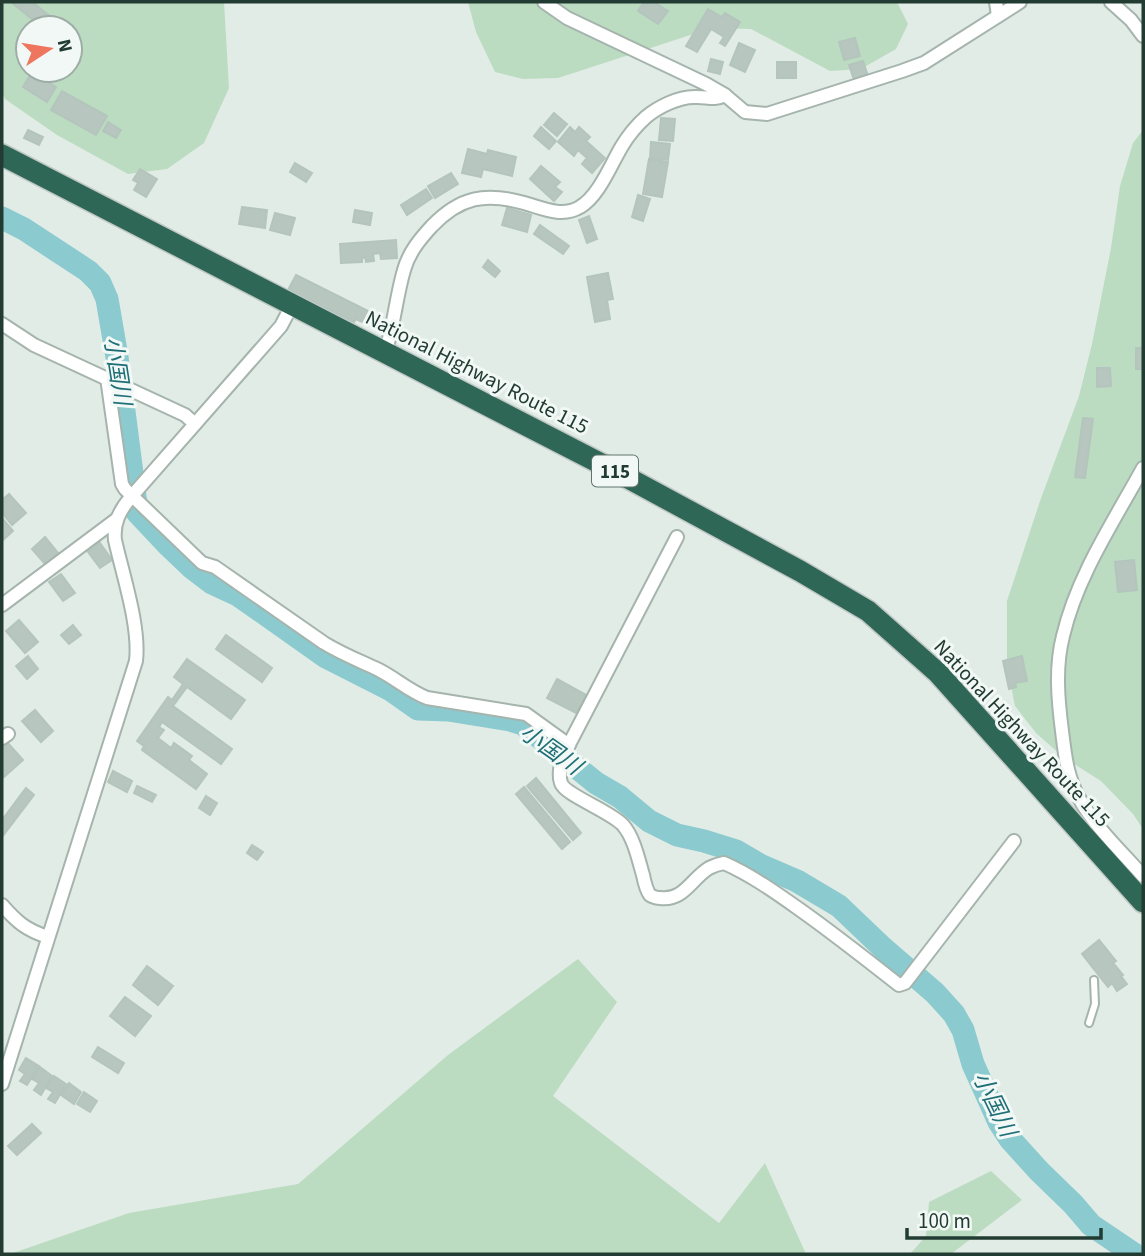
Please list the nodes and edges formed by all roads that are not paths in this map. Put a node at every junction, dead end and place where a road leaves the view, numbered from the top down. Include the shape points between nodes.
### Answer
1 (544, 2) edge
2 (996, 2) edge
3 (1020, 2) edge
4 (1111, 2) edge
5 (998, 16) junction
6 (1143, 36) edge
7 (725, 95) junction
8 (2, 155) edge
9 (292, 305) junction
10 (2, 324) edge
11 (385, 353) junction
12 (107, 378) junction
13 (195, 424) junction
14 (1143, 468) edge
15 (131, 497) junction
16 (117, 519) junction
17 (677, 537) dead end
18 (2, 605) edge
19 (569, 745) junction
20 (1014, 841) dead end
21 (1143, 876) edge
22 (1143, 902) edge
23 (2, 905) edge
24 (48, 937) junction
25 (1094, 980) dead end
26 (1089, 1023) dead end
27 (2, 1084) edge

1 - 7 street via 567,18
2 - 5 street
3 - 5 street
4 - 6 street
5 - 7 street via 924,62 767,114 745,112
7 - 11 street via 718,99 693,96 647,116 580,208 554,212 495,197 463,203 446,213 419,239 405,267
8 - 9 highway, National Highway Route 115 / 115
9 - 11 highway, National Highway Route 115 / 115
9 - 13 street via 281,326
10 - 12 street via 34,345
11 - 22 highway, National Highway Route 115 / 115 via 617,472 867,611 938,673
12 - 13 street
12 - 15 street via 122,484
13 - 15 street
14 - 21 street via 1076,594 1060,650 1058,697 1073,787 1099,826
15 - 16 street
15 - 19 street via 202,563 215,567 343,654 427,698 526,714
16 - 18 street
16 - 24 street via 115,540 135,627 136,661
17 - 19 street
19 - 20 street via 560,768 563,787 623,825 650,895 679,896 708,869 724,863 779,895 899,985
23 - 24 street via 25,928
24 - 27 street
25 - 26 lane via 1095,1003

